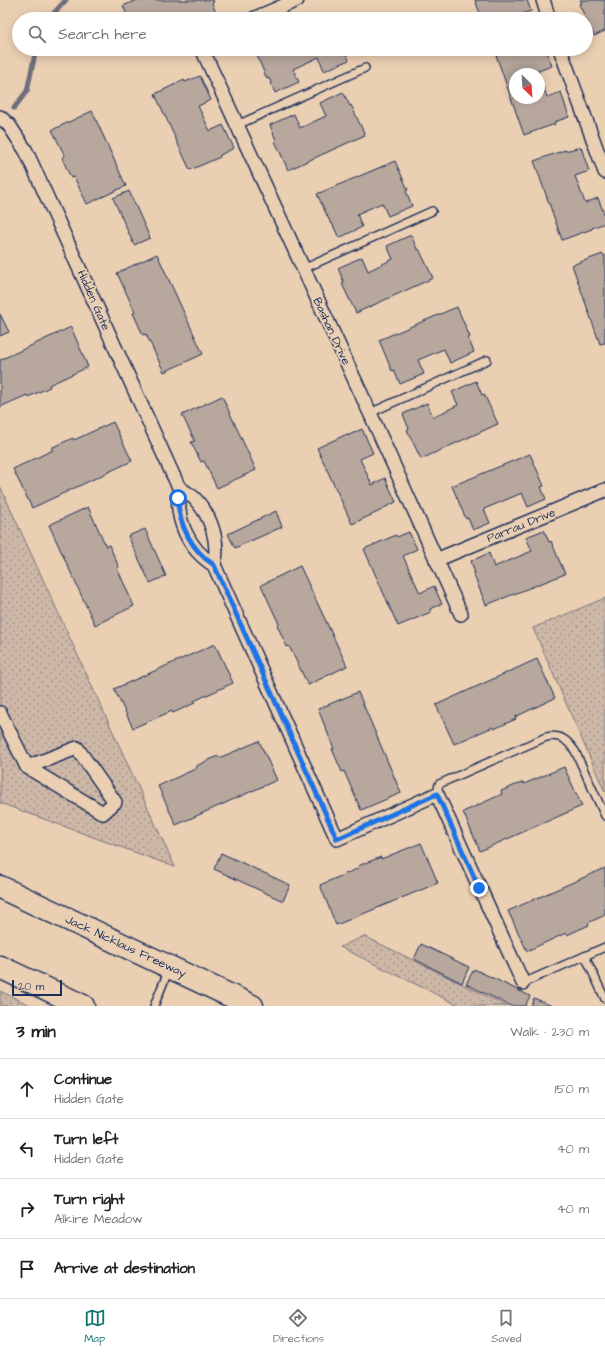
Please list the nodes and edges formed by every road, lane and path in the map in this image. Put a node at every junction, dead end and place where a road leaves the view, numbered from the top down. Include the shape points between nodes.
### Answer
1 (297, 0) edge
2 (542, 0) edge
3 (269, 12) edge
4 (547, 12) edge
5 (205, 56) edge
6 (563, 56) edge
7 (365, 68) dead end
8 (0, 117) edge
9 (237, 125) junction
10 (600, 144) edge
11 (605, 172) edge
12 (432, 211) dead end
13 (303, 269) junction
14 (487, 360) dead end
15 (370, 413) junction
16 (180, 488) junction
17 (605, 490) edge
18 (436, 560) junction
19 (214, 565) junction
20 (460, 614) dead end
21 (0, 714) edge
22 (27, 767) junction
23 (437, 794) junction
24 (605, 816) edge
25 (0, 887) edge
26 (605, 947) edge
27 (585, 956) junction
28 (0, 967) edge
29 (170, 967) junction
30 (523, 983) joint
31 (605, 999) edge
32 (83, 1006) edge
33 (154, 1006) edge
34 (252, 1006) edge

1 - 3 street
2 - 4 street
5 - 9 street, Bashan Drive
6 - 10 street
7 - 9 lane
8 - 16 street, Hidden Gate via 14,132 26,151
9 - 13 street, Bashan Drive
10 - 11 street
12 - 13 lane
13 - 15 street, Bashan Drive
14 - 15 lane
15 - 18 street, Bashan Drive
16 - 19 street, Hidden Gate via 178,508 186,532 200,554
16 - 19 street, Hidden Gate via 196,501 210,522 217,555
17 - 18 street, Parrau Drive
18 - 20 street, Bashan Drive
19 - 23 street, Hidden Gate via 337,839
21 - 22 street
22 - 22 street via 77,748 115,802 103,813
23 - 24 lane via 439,784 555,735 564,738 575,751
23 - 30 street
25 - 29 highway, Jack Nicklaus Freeway
26 - 27 lane
27 - 30 lane
27 - 31 lane
28 - 32 highway
29 - 33 lane
29 - 34 highway, Jack Nicklaus Freeway

